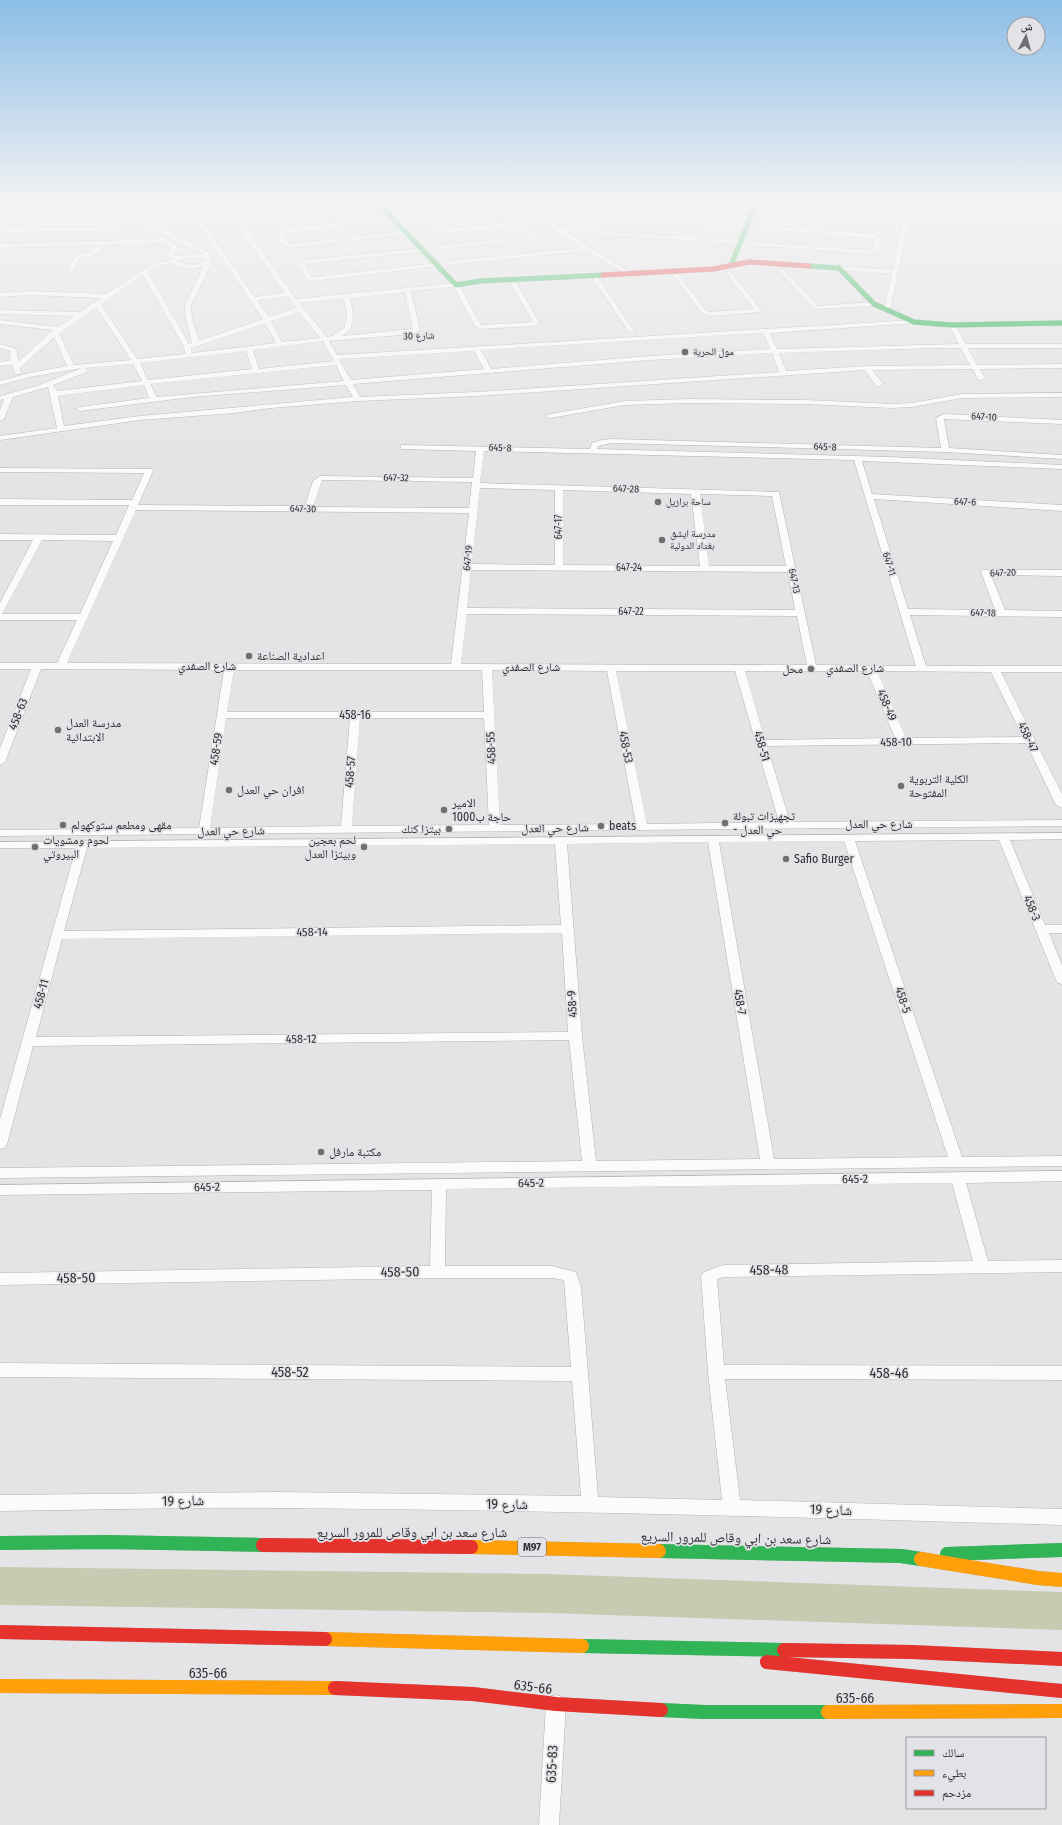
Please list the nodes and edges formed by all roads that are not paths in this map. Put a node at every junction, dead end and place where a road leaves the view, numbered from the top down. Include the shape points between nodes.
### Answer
1 (122, 286) edge
2 (152, 286) edge
3 (196, 286) edge
4 (243, 286) edge
5 (284, 286) edge
6 (445, 286) edge
7 (457, 286) edge
8 (515, 286) edge
9 (601, 286) edge
10 (684, 286) edge
11 (742, 286) edge
12 (796, 286) edge
13 (857, 286) edge
14 (893, 286) edge
15 (407, 290) junction
16 (290, 294) junction
17 (0, 295) edge
18 (107, 296) junction
19 (346, 296) junction
20 (252, 299) junction
21 (296, 301) junction
22 (97, 303) junction
23 (874, 304) junction
24 (300, 309) junction
25 (887, 310) junction
26 (0, 312) edge
27 (80, 314) junction
28 (901, 316) junction
29 (267, 320) junction
30 (0, 322) edge
31 (914, 322) junction
32 (1062, 323) edge
33 (952, 325) junction
34 (766, 330) junction
35 (57, 331) junction
36 (632, 332) junction
37 (618, 336) junction
38 (335, 338) junction
39 (325, 339) junction
40 (196, 344) junction
41 (280, 344) junction
42 (0, 346) edge
43 (963, 346) junction
44 (1062, 346) edge
45 (187, 347) junction
46 (249, 348) junction
47 (477, 349) junction
48 (774, 351) junction
49 (189, 355) junction
50 (0, 356) edge
51 (335, 357) junction
52 (16, 361) junction
53 (136, 362) junction
54 (0, 364) edge
55 (92, 366) junction
56 (1062, 366) edge
57 (71, 367) junction
58 (867, 368) junction
59 (977, 368) junction
60 (256, 371) junction
61 (489, 371) junction
62 (784, 374) junction
63 (19, 378) junction
64 (981, 378) dead end
65 (147, 382) junction
66 (349, 382) junction
67 (0, 384) edge
68 (52, 384) junction
69 (879, 384) dead end
70 (54, 394) junction
71 (1062, 395) edge
72 (9, 397) junction
73 (0, 398) edge
74 (358, 399) junction
75 (154, 400) junction
76 (80, 409) dead end
77 (550, 416) dead end
78 (0, 419) edge
79 (1062, 422) edge
80 (61, 429) junction
81 (0, 438) edge
82 (404, 446) dead end
83 (480, 448) junction
84 (945, 450) junction
85 (593, 451) junction
86 (989, 453) junction
87 (1062, 457) edge
88 (857, 458) junction
89 (990, 463) junction
90 (1062, 467) edge
91 (0, 470) edge
92 (476, 482) junction
93 (559, 487) junction
94 (695, 491) junction
95 (776, 494) joint
96 (868, 496) junction
97 (0, 502) edge
98 (134, 505) junction
99 (1062, 508) edge
100 (308, 509) junction
101 (473, 510) junction
102 (0, 537) edge
103 (38, 537) junction
104 (119, 538) junction
105 (467, 567) junction
106 (559, 567) junction
107 (705, 568) junction
108 (791, 569) junction
109 (1062, 573) edge
110 (462, 611) junction
111 (0, 612) edge
112 (904, 612) junction
113 (800, 613) junction
114 (1001, 613) junction
115 (1062, 614) edge
116 (0, 617) edge
117 (83, 617) junction
118 (0, 666) edge
119 (37, 666) junction
120 (61, 666) junction
121 (229, 666) junction
122 (456, 667) junction
123 (487, 667) junction
124 (611, 668) junction
125 (739, 668) junction
126 (812, 668) junction
127 (871, 668) junction
128 (922, 669) junction
129 (995, 669) junction
130 (1062, 669) edge
131 (221, 715) junction
132 (355, 715) junction
133 (489, 715) junction
134 (1030, 740) junction
135 (902, 742) junction
136 (761, 743) junction
137 (3, 748) edge
138 (0, 762) edge
139 (1062, 805) edge
140 (1062, 823) edge
141 (785, 825) junction
142 (642, 826) junction
143 (494, 828) junction
144 (405, 829) junction
145 (346, 830) junction
146 (204, 831) junction
147 (0, 833) edge
148 (1062, 836) edge
149 (1003, 837) junction
150 (849, 838) junction
151 (713, 840) junction
152 (560, 841) junction
153 (405, 842) junction
154 (0, 845) edge
155 (82, 845) junction
156 (567, 929) junction
157 (1041, 929) junction
158 (1062, 929) edge
159 (57, 935) junction
160 (1062, 980) edge
161 (575, 1036) junction
162 (28, 1042) junction
163 (0, 1144) edge
164 (1062, 1161) edge
165 (957, 1162) junction
166 (768, 1164) junction
167 (671, 1166) junction
168 (590, 1167) junction
169 (256, 1169) junction
170 (0, 1173) edge
171 (1062, 1176) edge
172 (958, 1178) junction
173 (673, 1181) junction
174 (439, 1184) junction
175 (252, 1187) junction
176 (0, 1190) edge
177 (1062, 1266) edge
178 (982, 1267) junction
179 (437, 1272) junction
180 (0, 1279) edge
181 (0, 1370) edge
182 (716, 1372) junction
183 (579, 1374) junction
184 (1062, 1374) edge
185 (0, 1503) edge
186 (590, 1504) junction
187 (732, 1508) junction
188 (1062, 1517) edge
189 (0, 1543) edge
190 (1062, 1550) edge
191 (901, 1556) junction
192 (1062, 1580) edge
193 (0, 1632) edge
194 (615, 1647) junction
195 (733, 1659) dead end
196 (1062, 1659) edge
197 (757, 1661) dead end
198 (0, 1686) edge
199 (1062, 1691) edge
200 (556, 1704) junction
201 (1062, 1711) edge
202 (549, 1825) edge

1 - 18 street
2 - 45 street
3 - 40 street via 188,305
4 - 20 street
5 - 16 street
6 - 15 street
7 - 8 street via 480,327 535,324
9 - 36 street
10 - 11 street via 704,312 709,314 760,311
12 - 23 street via 818,308
13 - 23 main road
14 - 25 street
15 - 19 street
15 - 38 street via 416,331
16 - 20 street
16 - 21 street
17 - 18 street via 31,293
18 - 22 street
19 - 21 street
19 - 38 street via 350,313 348,328
20 - 29 street
21 - 24 street
22 - 27 street
22 - 53 street
23 - 25 main road
24 - 29 street
24 - 39 street
25 - 28 main road
26 - 27 street
27 - 35 street
28 - 31 main road, شارع 30
28 - 36 street, شارع 30
29 - 40 street
29 - 41 street
30 - 35 street
31 - 33 main road, شارع 30
31 - 34 street, شارع 30
32 - 33 main road, شارع 30
33 - 43 street
34 - 37 street, شارع 30
34 - 48 street
35 - 52 street
35 - 57 street
36 - 37 street, شارع 30
37 - 47 street, شارع 30
37 - 51 street, شارع 30
38 - 39 street
39 - 41 street
39 - 51 street
40 - 45 street
41 - 46 street
42 - 52 street via 15,350
43 - 44 street
43 - 48 street
43 - 59 street
45 - 49 street
46 - 49 street
46 - 60 street
47 - 51 street, شارع 30
47 - 61 street
48 - 61 street
48 - 62 street
49 - 53 street
50 - 52 street
51 - 60 street
51 - 66 street
52 - 54 street
52 - 63 street
53 - 55 street
53 - 65 street
55 - 57 street
55 - 68 street
56 - 59 street
57 - 63 street
58 - 59 street
58 - 62 street
58 - 69 street
59 - 64 street
60 - 65 street
61 - 66 street
62 - 74 street
63 - 67 street
65 - 70 street
65 - 75 street
66 - 74 street
66 - 75 street
68 - 70 street
68 - 72 street
70 - 80 street
71 - 77 street via 962,396 899,406 789,402 625,403
72 - 73 street
72 - 78 street
74 - 80 street via 140,418
75 - 76 street
79 - 84 street, 647-10 via 944,416 940,418
80 - 81 street
82 - 83 street, 645-8
83 - 85 street, 645-8
83 - 92 street, 647-19
84 - 85 street, 645-8 via 612,441 598,444
84 - 86 street, 645-8
85 - 88 street, 645-8
86 - 87 street, 645-8
86 - 89 street
88 - 89 street, 645-8
88 - 96 street, 647-11
89 - 90 street, 645-8
91 - 98 street via 149,471
92 - 93 street, 647-28
92 - 100 street, 647-32 via 320,478
92 - 101 street, 647-19
93 - 94 street, 647-28
93 - 106 street, 647-17
94 - 95 street, 647-28
94 - 107 street
95 - 108 street, 647-13
96 - 99 street, 647-6
96 - 112 street, 647-11
97 - 98 street, 647-30
98 - 100 street, 647-30
98 - 104 street
100 - 101 street, 647-30
101 - 105 street, 647-19
102 - 103 street
103 - 104 street
103 - 111 street
104 - 117 street
105 - 106 street, 647-24
105 - 110 street, 647-19
106 - 107 street, 647-24
107 - 108 street, 647-24
108 - 113 street, 647-13
109 - 114 street, 647-20 via 985,572
110 - 113 street, 647-22
110 - 122 street, 647-19
112 - 114 street, 647-18
112 - 128 street, 647-11
113 - 126 street, 647-13
114 - 115 street, 647-18
116 - 117 street
117 - 120 street
118 - 119 street, شارع الصفدي
119 - 120 street, شارع الصفدي
119 - 137 street, 458-63
120 - 121 street, شارع الصفدي
121 - 122 street, شارع الصفدي
121 - 131 street, 458-59
122 - 123 street, شارع الصفدي
123 - 124 street, شارع الصفدي
123 - 133 street, 458-55
124 - 125 street, شارع الصفدي
124 - 142 street, 458-53
125 - 126 street, شارع الصفدي
125 - 136 street, 458-51
126 - 127 street, شارع الصفدي
127 - 128 street, شارع الصفدي
127 - 135 street, 458-49
128 - 129 street, شارع الصفدي
129 - 130 street, شارع الصفدي
129 - 134 street, 458-47
131 - 132 street, 458-16
131 - 146 street, 458-59
132 - 133 street, 458-16
132 - 145 street, 458-57
133 - 143 street, 458-55
134 - 135 street, 458-10
134 - 139 street, 458-47
135 - 136 street, 458-10
136 - 141 street, 458-51
137 - 138 street, 458-63
140 - 141 street, شارع حي العدل
141 - 142 street, شارع حي العدل
142 - 143 street, شارع حي العدل
143 - 144 street, شارع حي العدل
144 - 145 street, شارع حي العدل
144 - 153 street
145 - 146 street, شارع حي العدل
146 - 147 street, شارع حي العدل
148 - 149 street, شارع حي العدل
149 - 150 street, شارع حي العدل
149 - 157 street, 458-3
150 - 151 street, شارع حي العدل
150 - 165 street, 458-5
151 - 152 street, شارع حي العدل
151 - 166 street, 458-7
152 - 153 street, شارع حي العدل
152 - 156 street, 458-9
153 - 155 street, شارع حي العدل
154 - 155 street, شارع حي العدل
155 - 159 street, 458-11
156 - 159 street, 458-14
156 - 161 street, 458-9
157 - 158 street
157 - 160 street, 458-3
159 - 162 street, 458-11
161 - 162 street, 458-12
161 - 168 street, 458-9
162 - 163 street, 458-11
164 - 165 street, 645-2
165 - 166 street, 645-2
166 - 167 street, 645-2
167 - 168 street, 645-2
167 - 173 street
168 - 169 street, 645-2
169 - 170 street, 645-2
169 - 175 street
171 - 172 street, 645-2
172 - 173 street, 645-2
172 - 178 street
173 - 174 street, 645-2
174 - 175 street, 645-2
174 - 179 street
175 - 176 street, 645-2
177 - 178 street, 458-48
178 - 182 street, 458-48 via 723,1271 709,1276
179 - 180 street, 458-50
179 - 183 street, 458-50 via 552,1272 571,1276
181 - 183 street, 458-52
182 - 184 street, 458-46
182 - 187 street, 458-48
183 - 186 street, 458-50
185 - 186 street, شارع 19 via 276,1500
186 - 187 street, شارع 19
187 - 188 street, شارع 19
189 - 191 main road, شارع سعد بن ابي وقاص للمرور السريع / M97 via 502,1547
190 - 191 main road
191 - 192 main road, شارع سعد بن ابي وقاص للمرور السريع / M97
193 - 194 main road
194 - 195 main road
194 - 196 main road via 912,1652
197 - 199 main road
198 - 200 main road, 635-66 via 376,1689 474,1694
200 - 201 main road, 635-66 via 704,1712
200 - 202 street, 635-83

